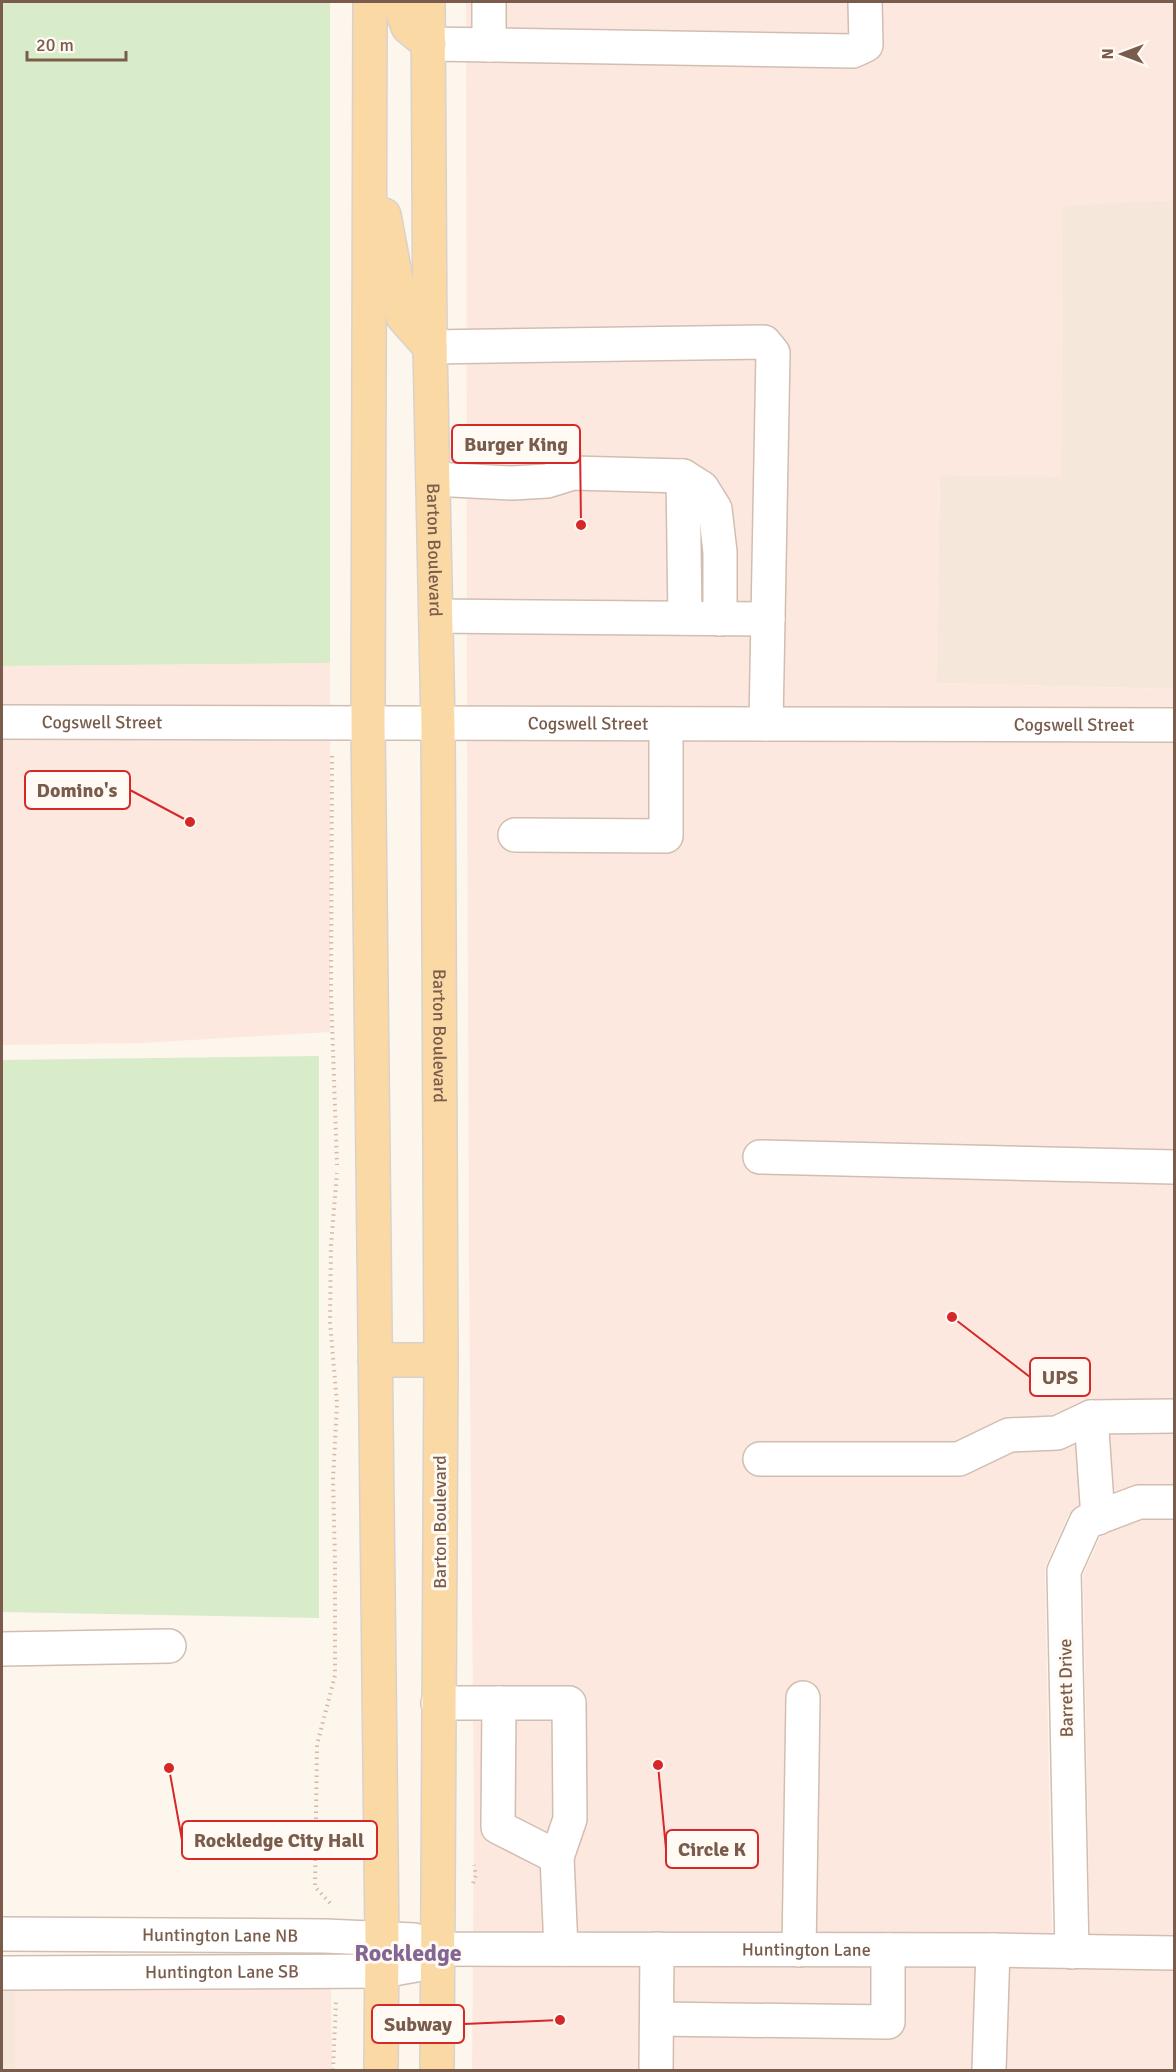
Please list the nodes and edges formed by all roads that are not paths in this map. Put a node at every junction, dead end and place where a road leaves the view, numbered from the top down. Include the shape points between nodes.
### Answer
1 (370, 2) edge
2 (399, 2) edge
3 (429, 2) edge
4 (489, 2) edge
5 (865, 2) edge
6 (429, 44) junction
7 (489, 45) junction
8 (369, 134) junction
9 (430, 347) junction
10 (683, 476) junction
11 (433, 479) junction
12 (436, 616) junction
13 (685, 618) junction
14 (720, 619) junction
15 (768, 619) junction
16 (2, 722) edge
17 (368, 724) junction
18 (438, 724) junction
19 (666, 724) junction
20 (766, 724) junction
21 (1174, 725) edge
22 (516, 835) dead end
23 (760, 1157) dead end
24 (1174, 1167) edge
25 (375, 1360) junction
26 (441, 1360) junction
27 (1174, 1416) edge
28 (1091, 1417) junction
29 (760, 1459) dead end
30 (1174, 1502) edge
31 (1098, 1518) junction
32 (169, 1646) dead end
33 (2, 1649) edge
34 (803, 1698) dead end
35 (438, 1703) junction
36 (499, 1703) junction
37 (557, 1857) junction
38 (2, 1934) edge
39 (121, 1935) junction
40 (437, 1949) junction
41 (561, 1949) junction
42 (657, 1949) junction
43 (799, 1950) junction
44 (888, 1950) junction
45 (993, 1950) junction
46 (1071, 1952) junction
47 (1174, 1953) edge
48 (382, 1955) junction
49 (120, 1972) junction
50 (2, 1973) edge
51 (657, 2019) junction
52 (381, 2070) edge
53 (437, 2070) edge
54 (656, 2070) edge
55 (989, 2070) edge

1 - 8 main road
2 - 6 main road via 408,27
3 - 6 main road, Barton Boulevard
4 - 7 street
5 - 7 street via 866,45 853,51
6 - 7 street
6 - 9 main road, Barton Boulevard
8 - 9 main road via 403,317
8 - 17 main road
9 - 11 main road, Barton Boulevard
9 - 15 street via 764,342 773,353
10 - 11 street via 573,473 547,481 512,483
10 - 13 street
10 - 14 street via 702,488 715,509 720,552
11 - 12 main road, Barton Boulevard
12 - 13 street
12 - 18 main road, Barton Boulevard
13 - 14 street
14 - 15 street
15 - 20 street
16 - 17 street, Cogswell Street
17 - 18 street, Cogswell Street
17 - 25 main road
18 - 19 street, Cogswell Street
18 - 26 main road, Barton Boulevard
19 - 20 street, Cogswell Street
19 - 22 street via 666,836
20 - 21 street, Cogswell Street
23 - 24 street
25 - 26 main road
25 - 48 main road
26 - 35 main road, Barton Boulevard
27 - 28 street
28 - 29 street via 1057,1432 1009,1435 959,1459
28 - 31 street
30 - 31 street, Barrett Drive via 1139,1502
31 - 46 street, Barrett Drive via 1086,1522 1064,1571
32 - 33 street
34 - 43 street
35 - 36 street
35 - 40 main road, Barton Boulevard
36 - 37 street via 498,1827
36 - 37 street via 569,1703 570,1819
37 - 41 street
38 - 39 street, Huntington Lane NB
39 - 48 street, Huntington Lane NB via 335,1936
39 - 49 street
40 - 41 street, Huntington Lane
40 - 48 street, Huntington Lane NB via 414,1940
40 - 53 main road, Barton Boulevard
41 - 42 street, Huntington Lane
42 - 43 street, Huntington Lane
42 - 51 street
43 - 44 street, Huntington Lane
44 - 45 street, Huntington Lane
44 - 51 street via 888,2022
45 - 46 street, Huntington Lane
45 - 55 street
46 - 47 street, Huntington Lane
48 - 49 street, Huntington Lane SB via 336,1972
48 - 52 main road
49 - 50 street, Huntington Lane SB
51 - 54 street

